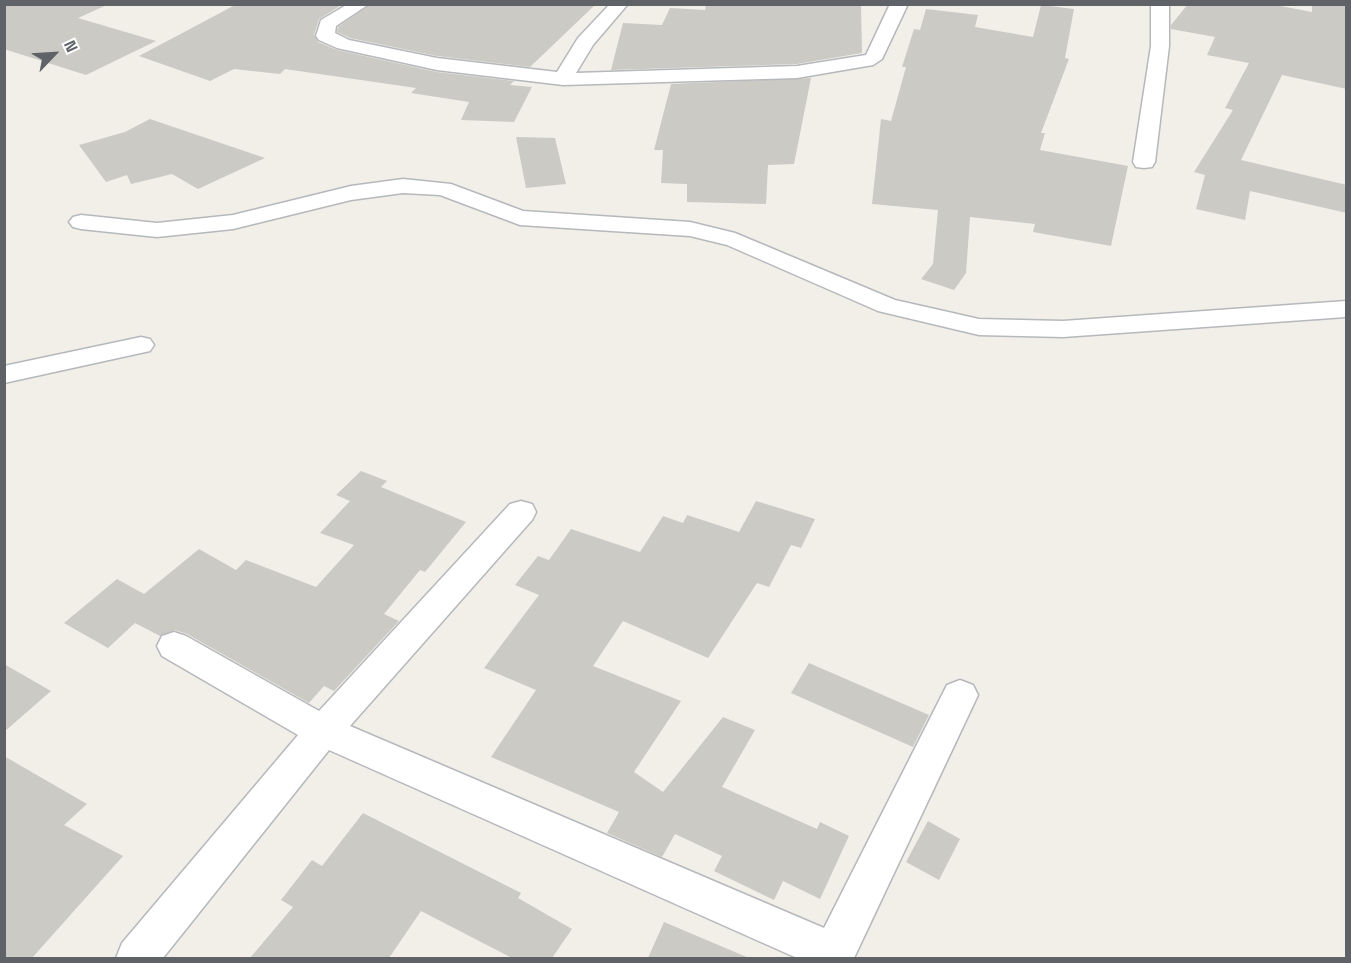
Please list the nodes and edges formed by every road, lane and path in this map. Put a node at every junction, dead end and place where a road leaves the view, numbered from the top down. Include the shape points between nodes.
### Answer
1 (362, 4) edge
2 (620, 4) edge
3 (899, 4) edge
4 (1160, 4) edge
5 (563, 79) junction
6 (1144, 162) dead end
7 (81, 222) dead end
8 (1347, 309) edge
9 (141, 345) dead end
10 (4, 375) edge
11 (521, 512) dead end
12 (174, 646) dead end
13 (960, 695) dead end
14 (323, 731) junction
15 (833, 956) edge
16 (137, 958) edge

1 - 5 street via 327,24 325,36 344,44 437,64
2 - 5 street via 585,42
3 - 5 street via 873,59 797,72
4 - 6 street via 1160,46
7 - 8 street via 157,230 233,222 351,193 403,186 443,189 520,218 690,229 735,240 887,306 979,327 1063,329
9 - 10 street
11 - 14 street
12 - 14 street
13 - 15 street
14 - 15 street
14 - 16 street

